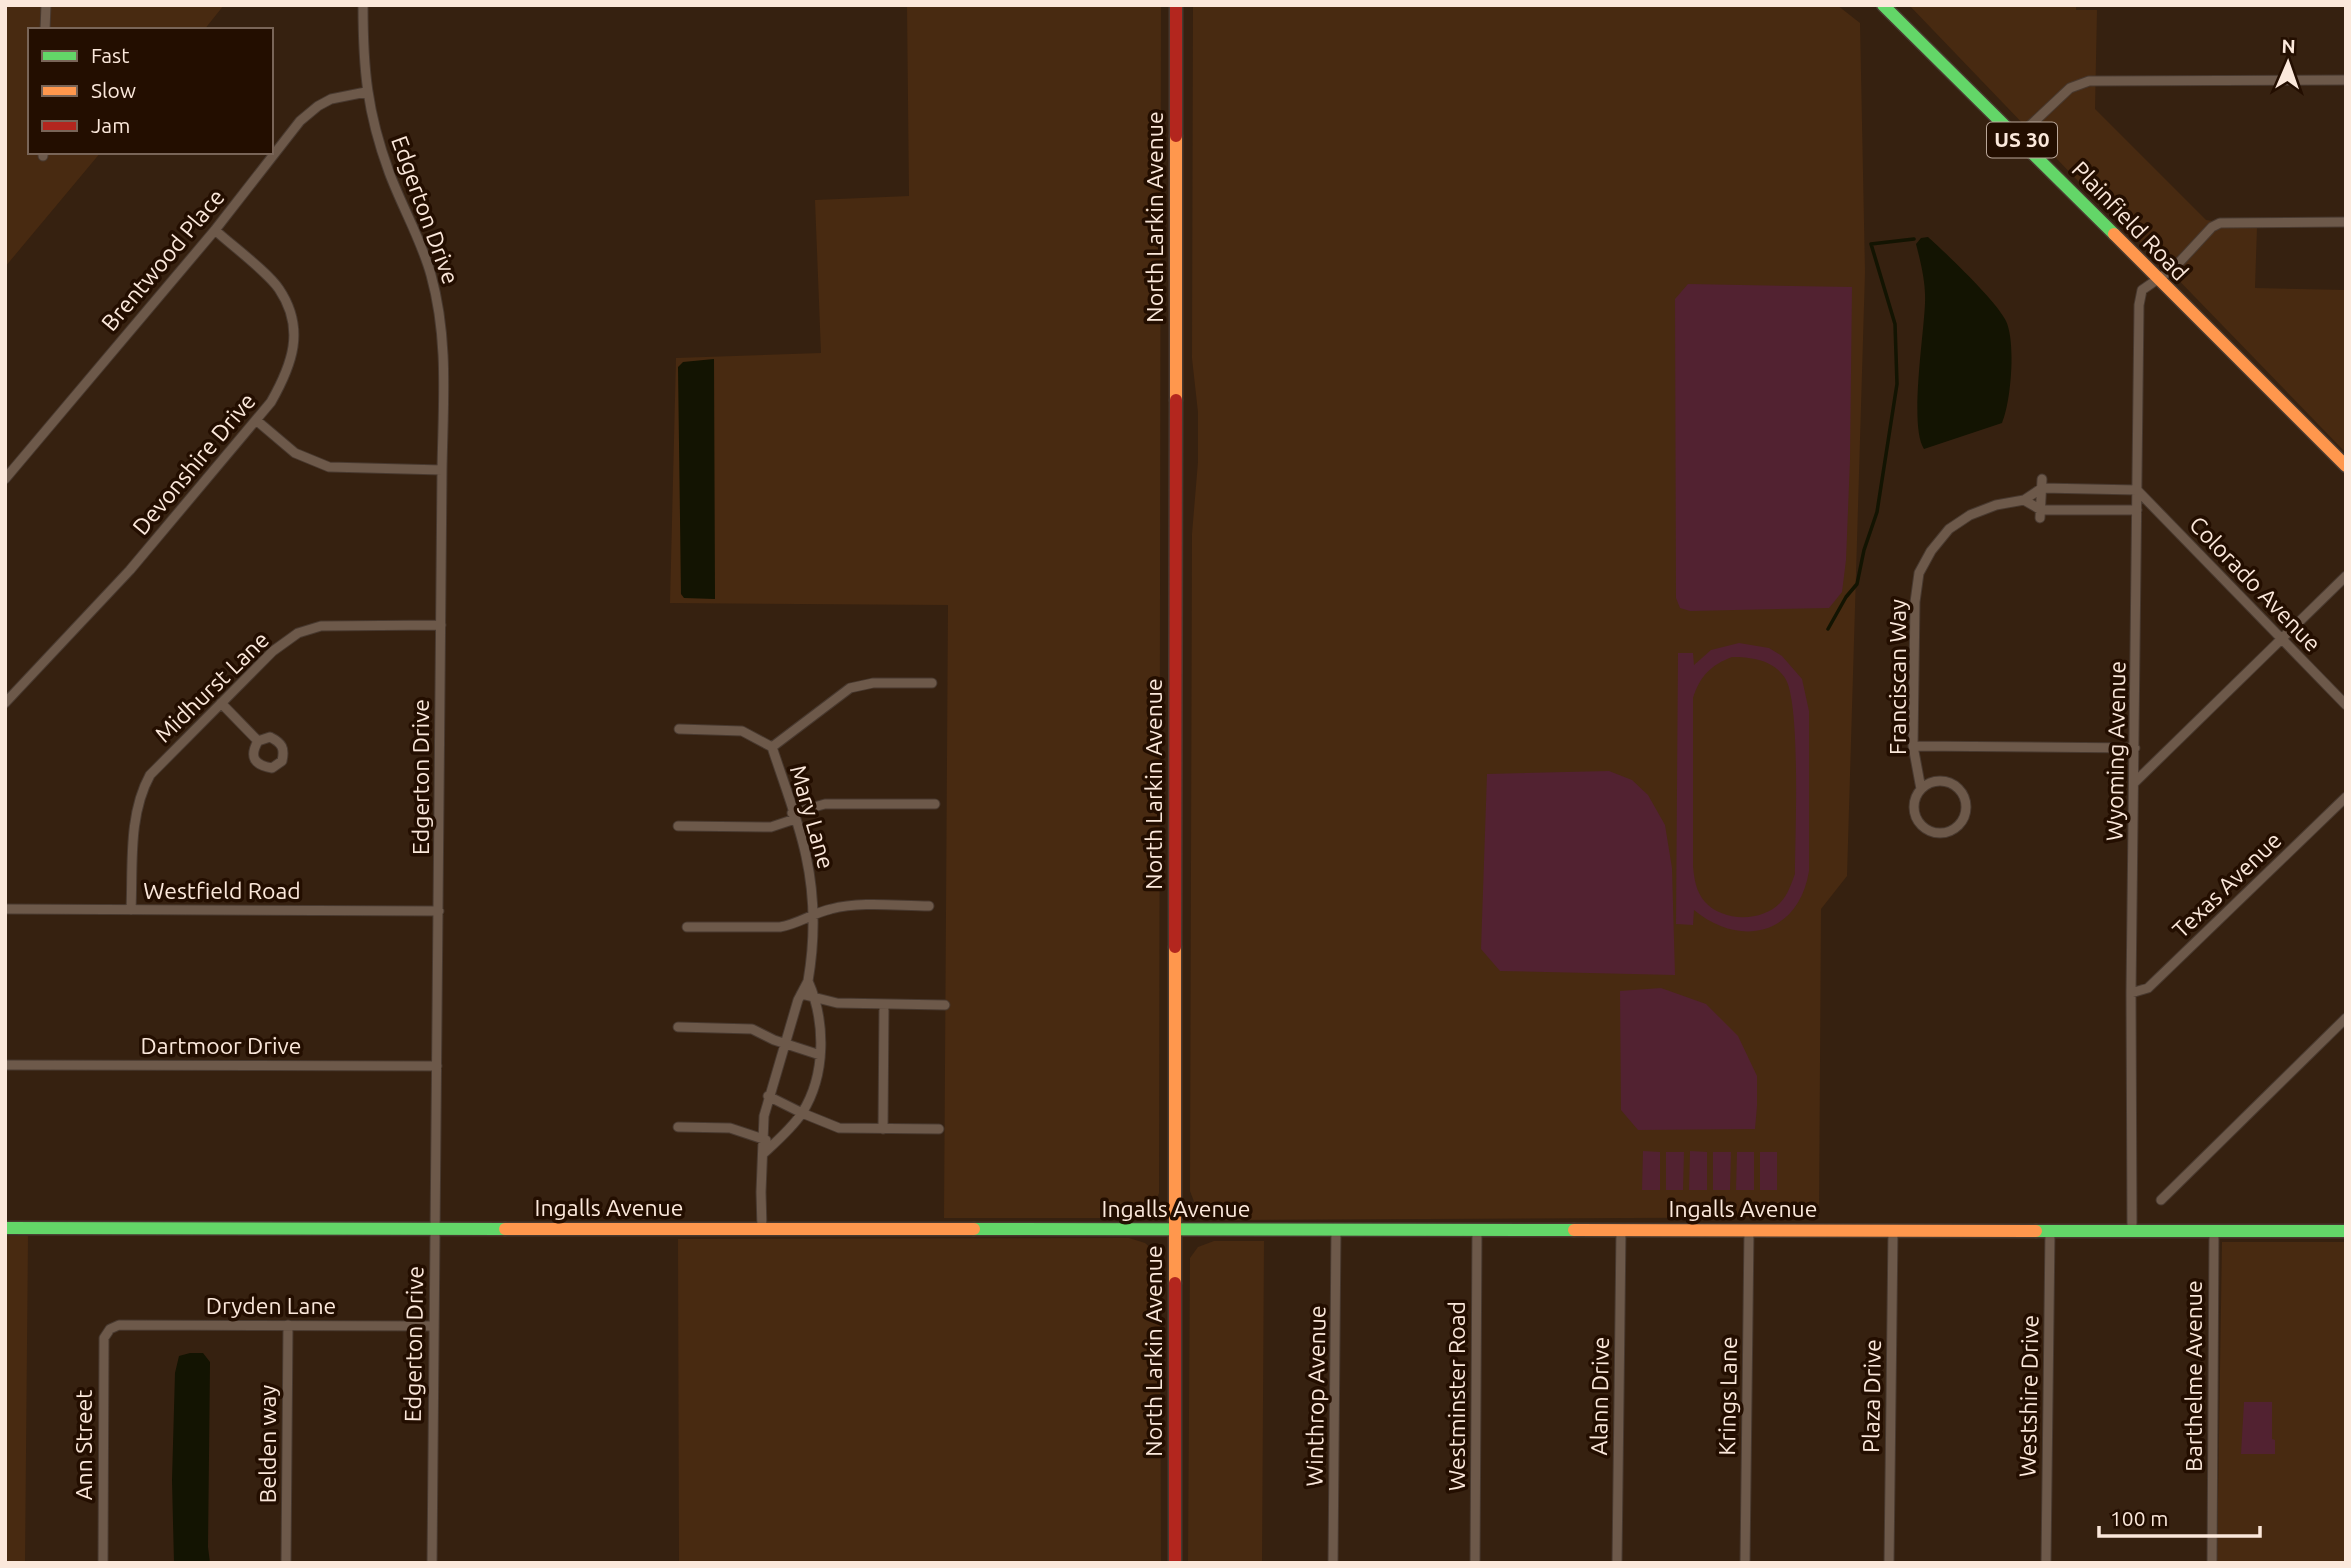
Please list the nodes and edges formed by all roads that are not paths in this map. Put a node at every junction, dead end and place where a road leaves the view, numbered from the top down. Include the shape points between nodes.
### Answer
1 (46, 5) edge
2 (363, 5) edge
3 (1177, 5) edge
4 (1883, 5) edge
5 (46, 28) edge
6 (2346, 80) edge
7 (366, 92) junction
8 (2018, 136) junction
9 (2346, 222) edge
10 (215, 230) junction
11 (2157, 280) junction
12 (256, 420) junction
13 (2346, 466) edge
14 (442, 470) junction
15 (5, 479) edge
16 (2042, 484) junction
17 (2137, 490) junction
18 (2024, 500) junction
19 (2137, 510) junction
20 (2040, 514) junction
21 (2346, 576) edge
22 (441, 625) junction
23 (2281, 639) junction
24 (932, 683) dead end
25 (5, 703) edge
26 (221, 703) junction
27 (2346, 705) edge
28 (679, 729) dead end
29 (258, 741) dead end
30 (1913, 746) junction
31 (772, 747) junction
32 (2135, 748) junction
33 (2135, 782) junction
34 (1921, 789) junction
35 (2346, 797) edge
36 (935, 804) dead end
37 (794, 816) junction
38 (678, 826) dead end
39 (929, 906) dead end
40 (5, 909) edge
41 (131, 910) junction
42 (439, 911) junction
43 (813, 916) junction
44 (687, 927) dead end
45 (808, 981) junction
46 (2131, 993) junction
47 (801, 994) junction
48 (816, 999) junction
49 (884, 1004) junction
50 (945, 1005) dead end
51 (2346, 1018) edge
52 (678, 1027) dead end
53 (786, 1043) junction
54 (820, 1055) junction
55 (5, 1065) edge
56 (437, 1066) junction
57 (768, 1096) junction
58 (802, 1113) junction
59 (678, 1127) dead end
60 (883, 1129) junction
61 (939, 1129) dead end
62 (762, 1139) junction
63 (774, 1143) junction
64 (764, 1153) junction
65 (2161, 1200) dead end
66 (5, 1228) edge
67 (435, 1228) junction
68 (762, 1229) junction
69 (1175, 1230) junction
70 (1336, 1230) junction
71 (1478, 1230) junction
72 (1621, 1230) junction
73 (1749, 1230) junction
74 (1893, 1230) junction
75 (2050, 1231) junction
76 (2132, 1231) junction
77 (2214, 1231) junction
78 (2346, 1231) edge
79 (288, 1325) junction
80 (433, 1325) junction
81 (110, 1329) joint
82 (103, 1563) edge
83 (286, 1563) edge
84 (432, 1563) edge
85 (1175, 1563) edge
86 (1333, 1563) edge
87 (1475, 1563) edge
88 (1617, 1563) edge
89 (1745, 1563) edge
90 (1889, 1563) edge
91 (2046, 1563) edge
92 (2212, 1563) edge

1 - 5 street
2 - 7 street, Edgerton Drive
3 - 69 street, North Larkin Avenue
4 - 8 street, Plainfield Road / US 30
6 - 8 street via 2089,80 2070,88
7 - 10 street, Brentwood Place via 331,99 300,121
7 - 14 street, Edgerton Drive via 390,174 420,239 440,315 445,352
8 - 11 street, Plainfield Road / US 30
9 - 11 street, Wyoming Avenue via 2220,223
10 - 12 street, Devonshire Drive via 279,289 293,320 294,346 285,376
10 - 15 street, Brentwood Place
11 - 13 street, Plainfield Road / US 30
11 - 17 street, Wyoming Avenue via 2142,290 2139,305
12 - 14 street via 295,453 329,467
12 - 25 street, Devonshire Drive via 103,601
14 - 22 street, Edgerton Drive
16 - 17 street
16 - 18 street, Franciscan Way
16 - 20 street
17 - 19 street, Wyoming Avenue
17 - 23 street, Colorado Avenue
18 - 20 street
18 - 30 street, Franciscan Way via 1970,515 1949,529 1919,573
19 - 20 street
19 - 32 street, Wyoming Avenue
21 - 23 street
22 - 26 street, Midhurst Lane via 321,626 298,634 273,651
22 - 42 street, Edgerton Drive
23 - 27 street, Colorado Avenue
23 - 33 street
24 - 31 street via 873,683 850,688
26 - 29 street
26 - 41 street, Midhurst Lane via 150,775 140,793
28 - 31 street via 743,731
30 - 32 street
30 - 34 street, Franciscan Way
31 - 37 street, Mary Lane
32 - 33 street, Wyoming Avenue
33 - 46 street, Wyoming Avenue
34 - 34 street, Franciscan Way via 1914,805 1918,822 1942,834 1959,826 1966,811 1959,789 1936,781
35 - 46 street, Texas Avenue via 2148,988
36 - 37 street via 825,804
37 - 38 street via 771,827
37 - 43 street, Mary Lane via 806,854
39 - 43 street via 843,906
40 - 41 street, Westfield Road
41 - 42 street, Westfield Road
42 - 56 street, Edgerton Drive
43 - 44 street via 780,927
43 - 45 street, Mary Lane
45 - 47 street, Mary Lane
45 - 48 street, Mary Lane
46 - 76 street, Wyoming Avenue
47 - 48 street
47 - 53 street, Mary Lane
48 - 49 street
48 - 54 street, Mary Lane
49 - 50 street
49 - 60 street
51 - 65 street
52 - 53 street via 752,1029
53 - 54 street
53 - 57 street, Mary Lane
54 - 58 street, Mary Lane via 817,1077
55 - 56 street, Dartmoor Drive
56 - 67 street, Edgerton Drive
57 - 58 street
57 - 62 street, Mary Lane
58 - 60 street via 839,1128
58 - 63 street, Mary Lane
59 - 62 street via 730,1128
60 - 61 street
62 - 63 street
62 - 64 street, Mary Lane
63 - 64 street, Mary Lane
64 - 68 street, Mary Lane
66 - 67 street, Ingalls Avenue
67 - 68 street, Ingalls Avenue
67 - 80 street, Edgerton Drive
68 - 69 street, Ingalls Avenue
69 - 70 street, Ingalls Avenue
69 - 85 street, North Larkin Avenue
70 - 71 street, Ingalls Avenue
70 - 86 street, Winthrop Avenue
71 - 72 street, Ingalls Avenue
71 - 87 street, Westminster Road
72 - 73 street, Ingalls Avenue
72 - 88 street, Alann Drive
73 - 74 street, Ingalls Avenue
73 - 89 street, Krings Lane
74 - 75 street, Ingalls Avenue
74 - 90 street, Plaza Drive
75 - 76 street, Ingalls Avenue
75 - 91 street, Westshire Drive
76 - 77 street, Ingalls Avenue
77 - 78 street, Ingalls Avenue
77 - 92 street, Barthelme Avenue
79 - 80 street, Dryden Lane
79 - 81 street, Dryden Lane via 119,1325
79 - 83 street, Belden way
80 - 84 street, Edgerton Drive
81 - 82 street, Ann Street via 104,1338

